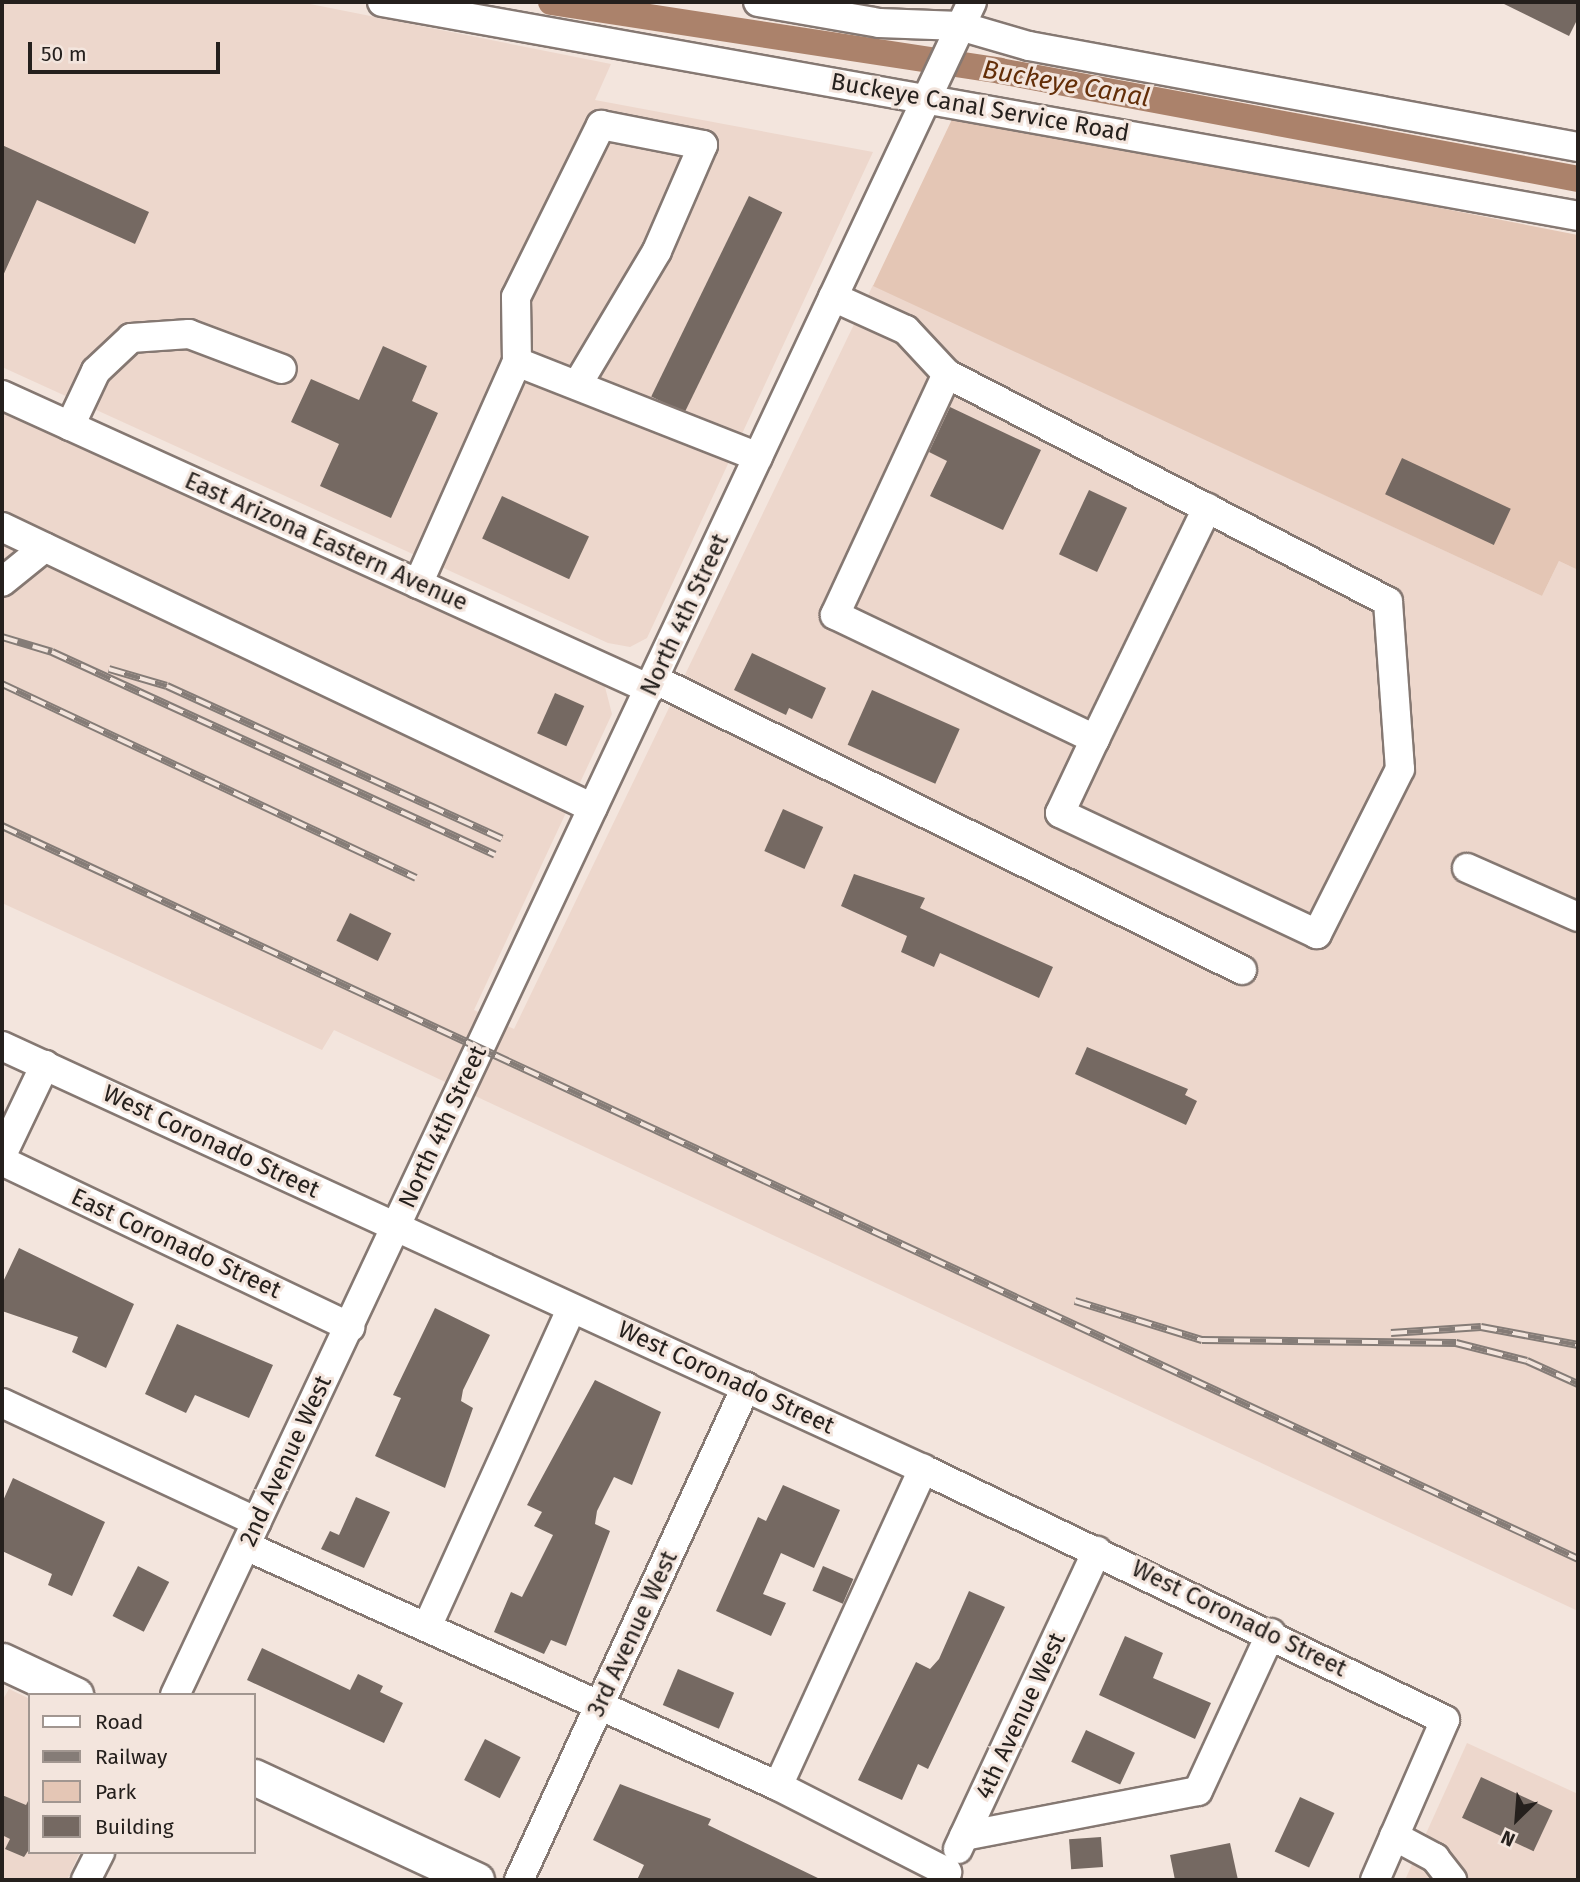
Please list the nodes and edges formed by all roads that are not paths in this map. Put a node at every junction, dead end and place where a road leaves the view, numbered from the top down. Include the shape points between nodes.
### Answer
1 (383, 2) edge
2 (758, 2) edge
3 (962, 22) edge
4 (930, 90) junction
5 (1578, 147) edge
6 (1578, 216) edge
7 (834, 297) junction
8 (517, 362) junction
9 (282, 369) dead end
10 (947, 374) junction
11 (577, 385) junction
12 (2, 395) edge
13 (70, 426) junction
14 (758, 457) junction
15 (1207, 508) junction
16 (2, 527) edge
17 (45, 547) junction
18 (2, 582) edge
19 (418, 584) junction
20 (652, 684) junction
21 (1095, 740) junction
22 (593, 808) junction
23 (1467, 868) dead end
24 (1578, 917) edge
25 (1242, 970) dead end
26 (2, 1046) edge
27 (45, 1066) junction
28 (2, 1155) edge
29 (2, 1161) edge
30 (396, 1227) junction
31 (572, 1308) junction
32 (351, 1327) junction
33 (746, 1387) junction
34 (2, 1402) edge
35 (923, 1469) junction
36 (252, 1534) junction
37 (1097, 1551) junction
38 (427, 1628) junction
39 (1271, 1633) junction
40 (2, 1661) edge
41 (71, 1693) edge
42 (176, 1693) edge
43 (600, 1705) junction
44 (256, 1778) edge
45 (778, 1786) junction
46 (964, 1836) junction
47 (1394, 1836) junction
48 (99, 1854) edge
49 (946, 1876) edge
50 (86, 1880) edge
51 (476, 1880) edge
52 (519, 1880) edge
53 (1375, 1880) edge
54 (1452, 1880) edge

1 - 4 street, Buckeye Canal Service Road via 482,24
2 - 3 street via 879,23
3 - 4 street, North 4th Street
3 - 5 street via 1029,46
4 - 6 street, Buckeye Canal Service Road
4 - 7 street, North 4th Street
7 - 10 street via 906,330
7 - 14 street, North 4th Street
8 - 11 street
8 - 11 street via 516,297 601,125 704,145 657,251
8 - 19 street
9 - 13 street via 189,334 131,338 96,371
10 - 15 street
10 - 21 street via 835,615
11 - 14 street
12 - 13 street, East Arizona Eastern Avenue
13 - 19 street, East Arizona Eastern Avenue
14 - 20 street, North 4th Street
15 - 21 street
15 - 21 street via 1388,602 1401,769 1317,934 1060,813
16 - 17 street
17 - 18 street
17 - 22 street
19 - 20 street, East Arizona Eastern Avenue
20 - 22 street, North 4th Street
20 - 25 street, East Arizona Eastern Avenue
22 - 30 street, North 4th Street
23 - 24 street
26 - 27 street, West Coronado Street
27 - 28 street
27 - 30 street, West Coronado Street
29 - 32 street, East Coronado Street
30 - 31 street, West Coronado Street
30 - 32 street, 2nd Avenue West
31 - 33 street, West Coronado Street
31 - 38 street
32 - 36 street, 2nd Avenue West
33 - 35 street, West Coronado Street
33 - 43 street, 3rd Avenue West
34 - 36 street
35 - 37 street, West Coronado Street
35 - 45 street
36 - 38 street
36 - 42 street, 2nd Avenue West
37 - 39 street, West Coronado Street
37 - 46 street, 4th Avenue West
38 - 43 street
39 - 46 street via 1198,1791
39 - 47 street, West Coronado Street via 1445,1720
40 - 41 main road
43 - 45 street
43 - 52 street, 3rd Avenue West
44 - 51 main road
45 - 49 street
46 - 49 street, 4th Avenue West
47 - 53 street
47 - 54 street via 1434,1857
48 - 50 street

